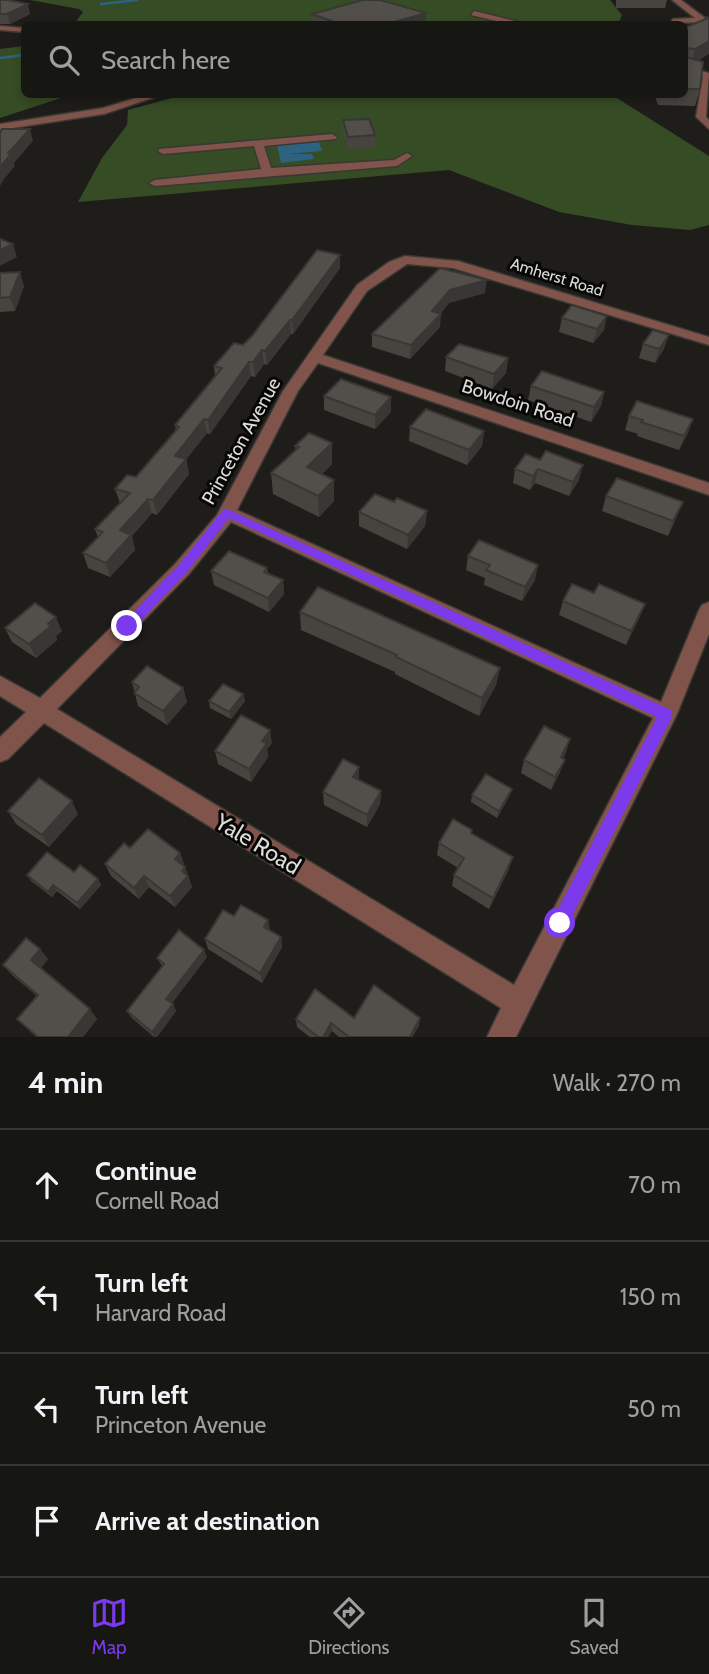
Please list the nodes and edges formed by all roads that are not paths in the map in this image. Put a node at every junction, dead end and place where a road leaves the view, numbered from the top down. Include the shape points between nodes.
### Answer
1 (676, 0) edge
2 (474, 13) dead end
3 (705, 17) edge
4 (505, 21) edge
5 (673, 21) dead end
6 (0, 28) edge
7 (21, 30) edge
8 (688, 70) edge
9 (147, 98) edge
10 (709, 126) edge
11 (0, 127) edge
12 (332, 136) dead end
13 (258, 143) junction
14 (163, 151) dead end
15 (407, 156) dead end
16 (267, 172) junction
17 (155, 183) dead end
18 (393, 265) joint
19 (709, 341) edge
20 (314, 357) junction
21 (709, 489) edge
22 (227, 513) junction
23 (709, 610) edge
24 (0, 685) edge
25 (41, 711) junction
26 (666, 714) junction
27 (0, 752) edge
28 (517, 1002) junction
29 (501, 1037) edge

1 - 3 street
2 - 4 street
3 - 5 street
6 - 7 street
8 - 10 street via 708,76 701,117
9 - 11 street via 104,111
12 - 13 street
13 - 14 street
13 - 16 street
15 - 16 street via 397,163
16 - 17 street
18 - 19 street, Amherst Road via 405,260 454,264
18 - 20 street, Princeton Avenue via 362,288
20 - 21 street, Bowdoin Road
20 - 22 street, Princeton Avenue via 291,391
22 - 25 street, Princeton Avenue via 182,569
22 - 26 street
23 - 26 street
24 - 25 street, Yale Road
25 - 27 street, Princeton Avenue
25 - 28 street, Yale Road
26 - 28 street
28 - 29 street

